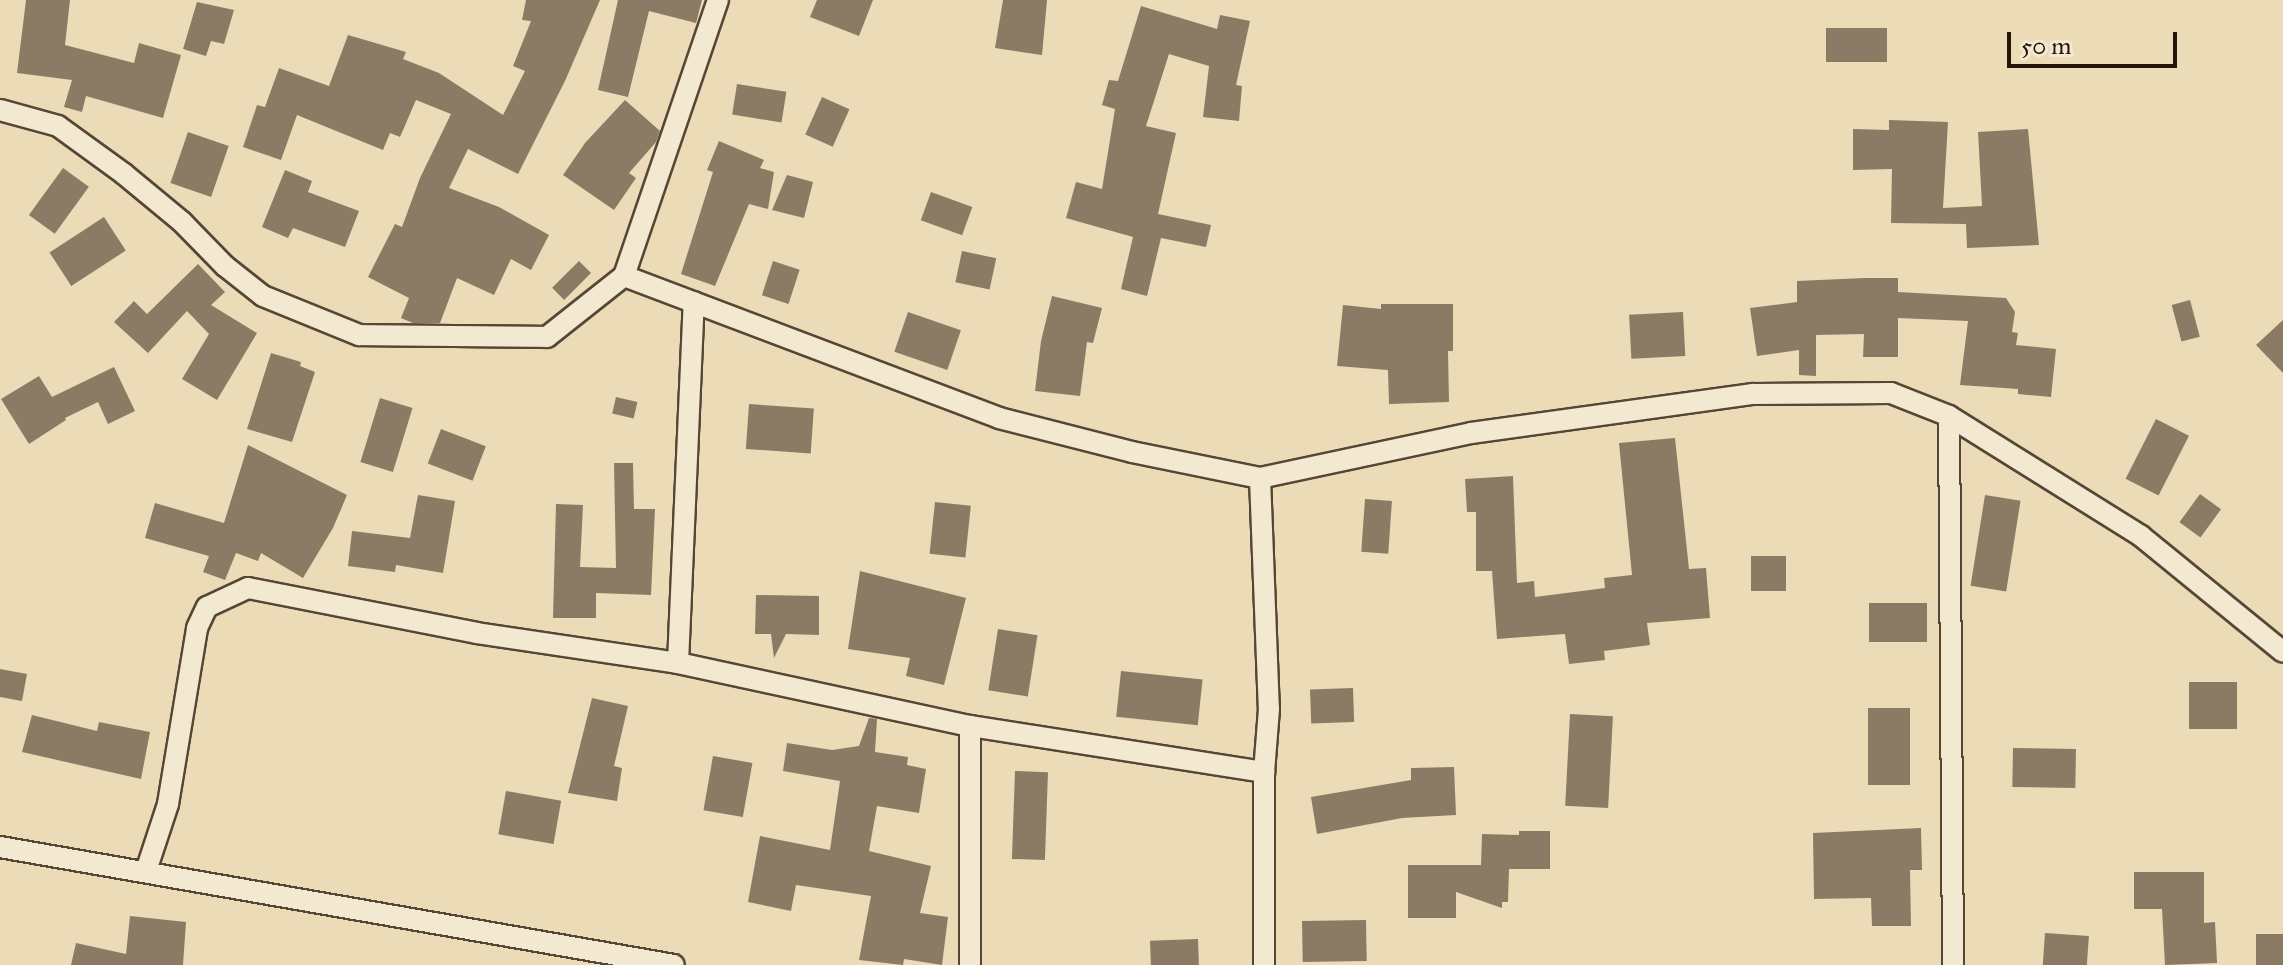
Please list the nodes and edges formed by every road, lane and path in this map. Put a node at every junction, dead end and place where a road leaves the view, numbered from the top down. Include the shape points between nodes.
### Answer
1 (718, 0) edge
2 (0, 110) edge
3 (624, 276) junction
4 (694, 302) junction
5 (1949, 416) junction
6 (1260, 478) junction
7 (2283, 652) edge
8 (678, 663) junction
9 (970, 726) junction
10 (1264, 772) junction
11 (0, 847) edge
12 (146, 871) junction
13 (674, 965) edge
14 (970, 965) edge
15 (1264, 965) edge
16 (1953, 965) edge

1 - 3 street
2 - 3 street via 58,126 182,222 263,296 359,335 547,337
3 - 4 street
4 - 6 street via 999,418
4 - 8 street
5 - 6 street via 1891,393 1753,394 1471,433
5 - 7 street via 2141,536
5 - 16 street
6 - 10 street via 1269,709
8 - 9 street
8 - 12 street via 477,633 248,588 221,598 207,607 197,628 168,804
9 - 10 street
9 - 14 street
10 - 15 street
11 - 12 street
12 - 13 street

